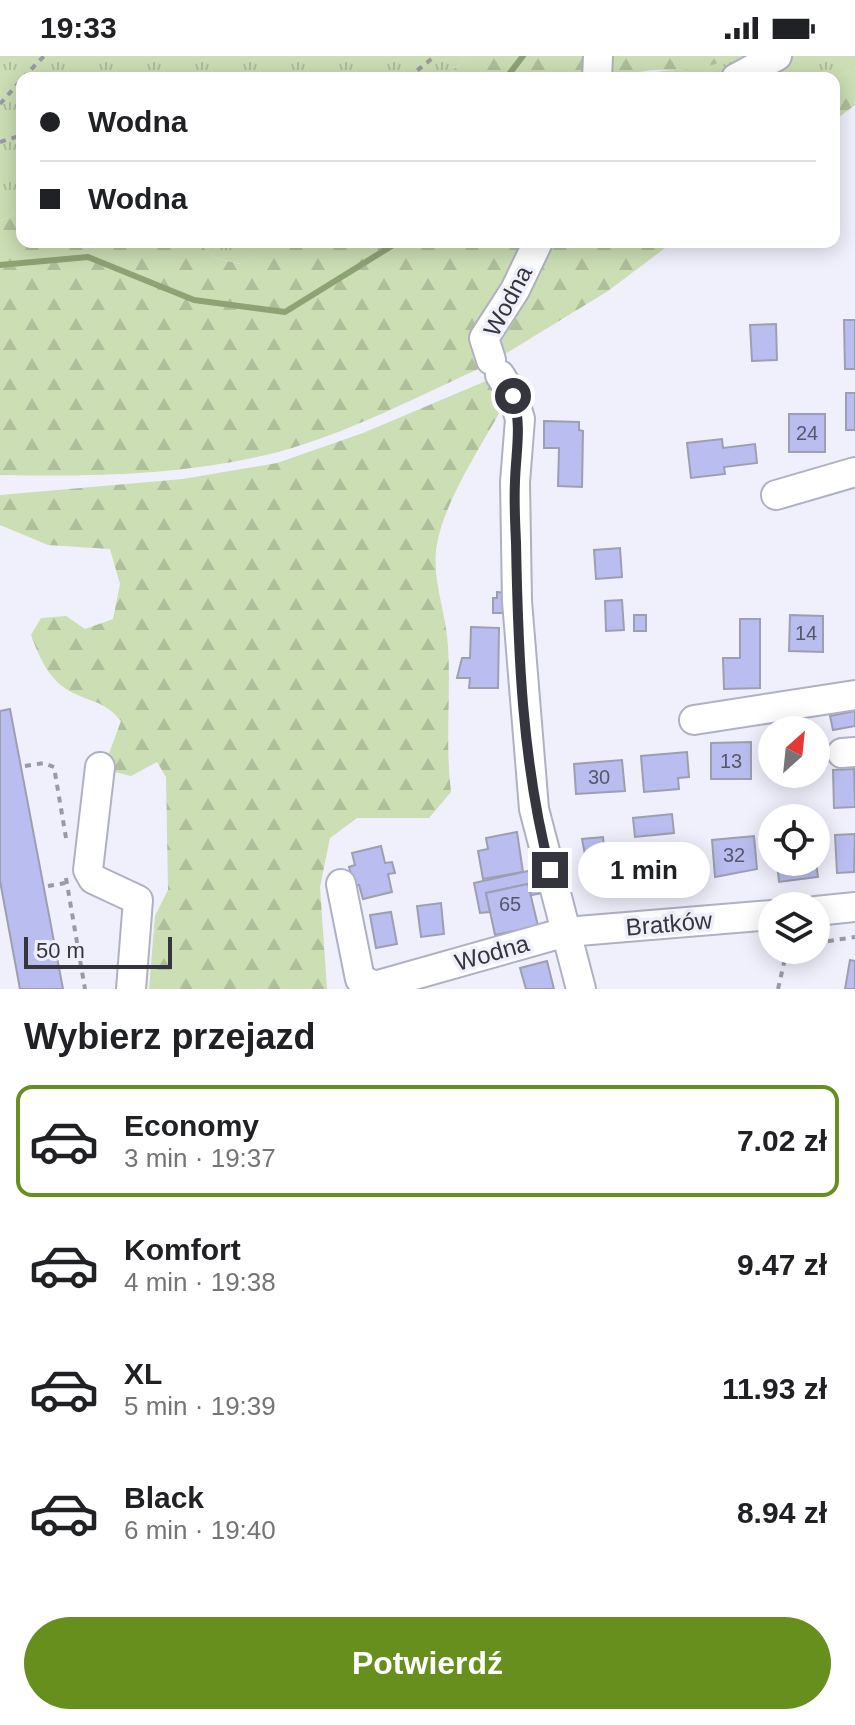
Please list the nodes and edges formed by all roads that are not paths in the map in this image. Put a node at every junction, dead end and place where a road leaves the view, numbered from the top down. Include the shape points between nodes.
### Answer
1 (777, 56) edge
2 (747, 72) edge
3 (535, 248) edge
4 (855, 472) edge
5 (776, 495) dead end
6 (855, 695) edge
7 (694, 720) dead end
8 (100, 767) dead end
9 (341, 884) dead end
10 (855, 907) edge
11 (830, 910) edge
12 (758, 916) edge
13 (566, 932) junction
14 (376, 987) edge
15 (131, 989) edge
16 (581, 989) edge

1 - 2 street
3 - 13 street, Wodna via 484,338 520,419 517,601 526,744 534,809
4 - 5 street
6 - 7 street
8 - 15 street via 88,870 93,879 138,900
9 - 14 street via 360,979
10 - 11 street
12 - 13 street, Bratków
13 - 14 street, Wodna
13 - 16 street, Wodna

